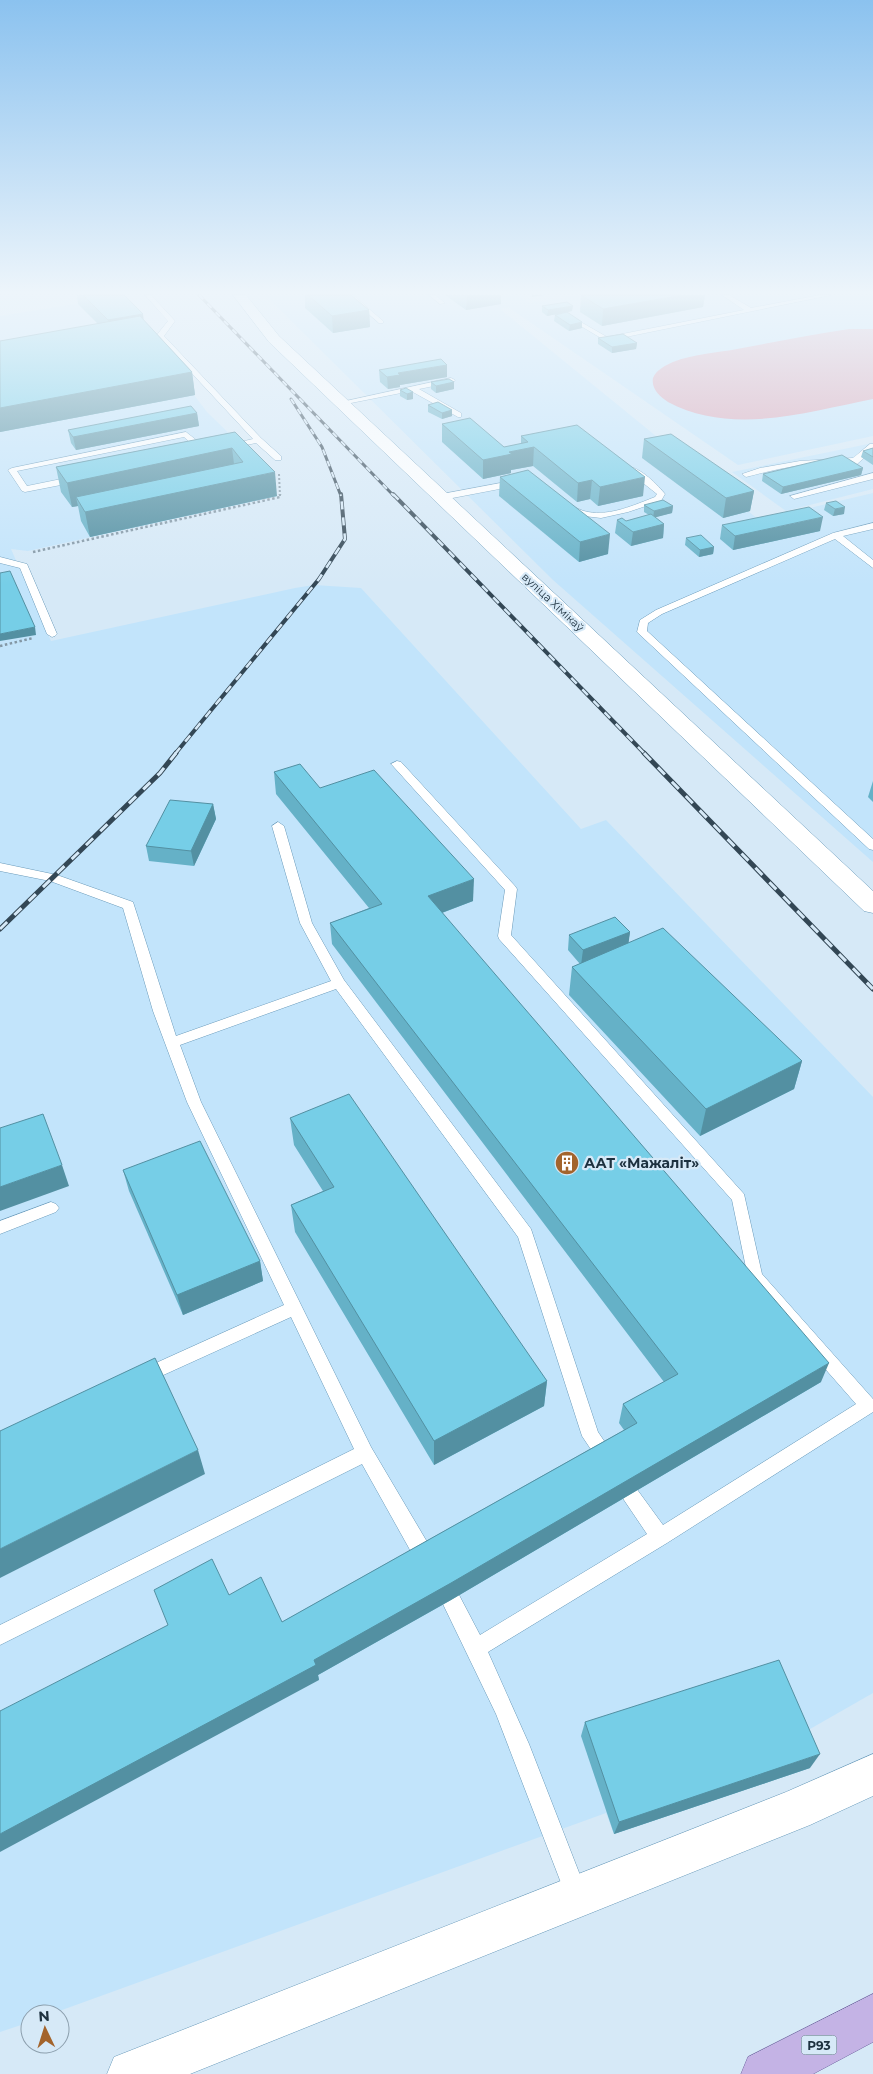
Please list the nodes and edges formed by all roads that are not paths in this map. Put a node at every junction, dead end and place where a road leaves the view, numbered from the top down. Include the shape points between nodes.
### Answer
1 (213, 392) edge
2 (329, 392) edge
3 (399, 392) edge
4 (419, 392) edge
5 (341, 403) junction
6 (458, 415) dead end
7 (258, 440) junction
8 (873, 446) edge
9 (215, 450) junction
10 (197, 454) edge
11 (278, 458) road end
12 (855, 461) junction
13 (625, 465) edge
14 (746, 474) dead end
15 (872, 476) edge
16 (82, 478) edge
17 (527, 484) edge
18 (794, 496) dead end
19 (442, 497) junction
20 (563, 503) edge
21 (873, 526) edge
22 (836, 536) junction
23 (0, 560) edge
24 (873, 565) edge
25 (52, 634) road end
26 (397, 764) dead end
27 (278, 826) dead end
28 (873, 846) edge
29 (0, 867) edge
30 (873, 905) edge
31 (339, 982) junction
32 (172, 1043) junction
33 (51, 1208) dead end
34 (0, 1228) edge
35 (294, 1308) junction
36 (125, 1385) edge
37 (364, 1453) junction
38 (606, 1457) edge
39 (630, 1494) edge
40 (660, 1538) junction
41 (426, 1559) edge
42 (451, 1600) edge
43 (0, 1635) edge
44 (477, 1648) junction
45 (873, 1775) edge
46 (577, 1896) junction
47 (873, 2016) edge
48 (131, 2074) edge
49 (765, 2074) edge

1 - 7 lane
2 - 5 street, вуліца Хімікаў
3 - 5 lane
4 - 6 lane
5 - 19 street, вуліца Хімікаў
7 - 9 lane
7 - 11 lane
8 - 12 lane
9 - 10 lane
9 - 16 lane via 186,434 12,470 25,489
12 - 14 lane via 829,459
12 - 15 lane
13 - 20 lane via 661,494 658,499 594,516 577,514
15 - 18 lane
17 - 19 lane via 514,483
19 - 30 street, вуліца Хімікаў
21 - 22 lane
22 - 24 lane
22 - 28 lane via 659,612 643,622 642,632
23 - 25 lane via 24,566
26 - 40 lane via 511,889 504,936 739,1198 755,1278 868,1406
27 - 31 lane via 306,923
29 - 32 lane via 53,878 129,905
31 - 32 lane
31 - 38 lane via 525,1234 591,1436
32 - 35 lane via 194,1102
33 - 34 lane
35 - 36 lane
35 - 37 lane
37 - 41 lane
37 - 43 lane
39 - 40 lane
40 - 44 lane
42 - 44 lane
44 - 46 lane
45 - 46 street via 796,1810
46 - 48 street
47 - 49 main road, Р93

